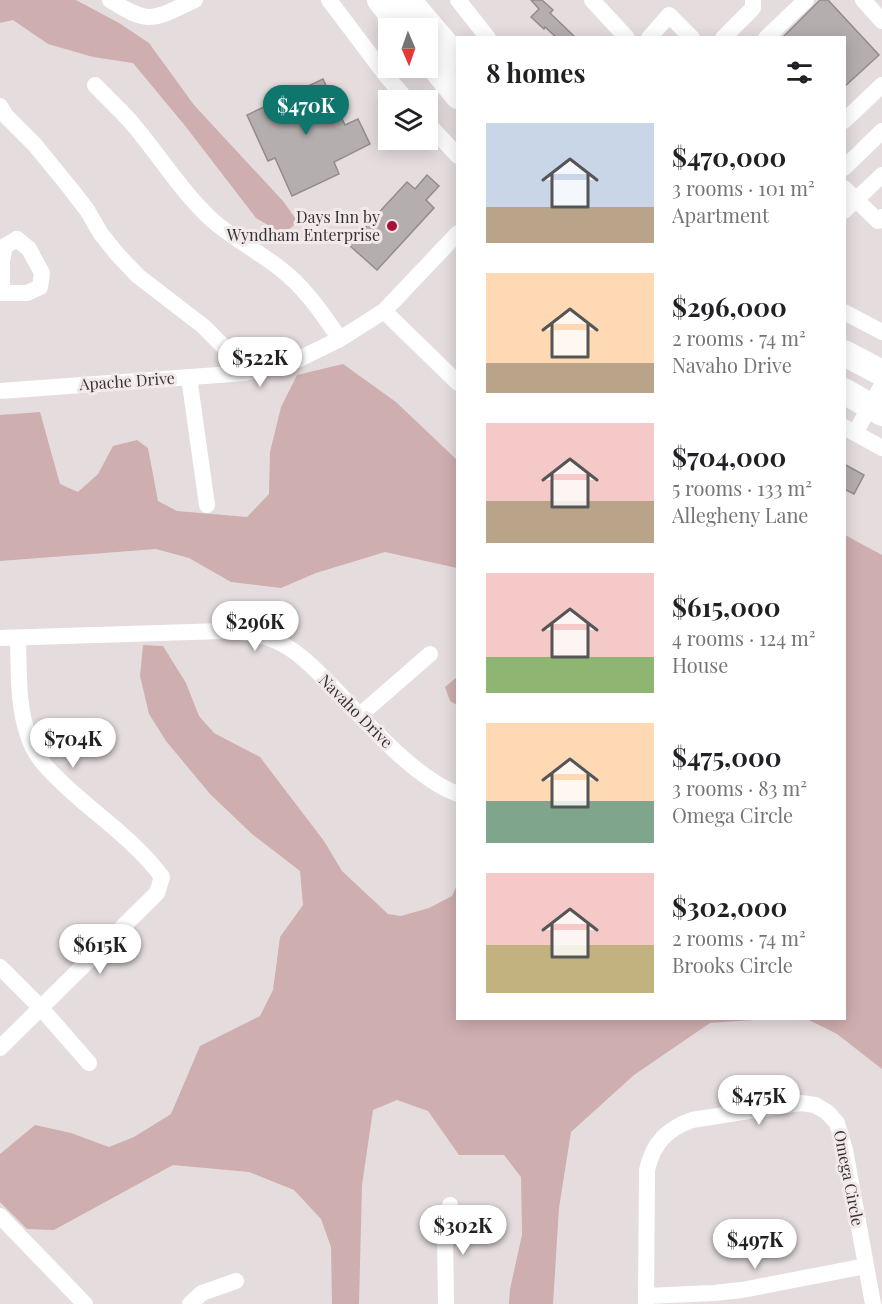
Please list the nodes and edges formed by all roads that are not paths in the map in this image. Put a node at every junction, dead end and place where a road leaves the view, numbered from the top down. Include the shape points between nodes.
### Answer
1 (110, 0) edge
2 (195, 0) edge
3 (329, 0) edge
4 (380, 0) edge
5 (408, 0) edge
6 (458, 0) edge
7 (592, 0) edge
8 (753, 0) edge
9 (806, 0) edge
10 (863, 0) edge
11 (394, 18) edge
12 (882, 21) edge
13 (486, 36) edge
14 (625, 36) edge
15 (651, 36) edge
16 (690, 36) edge
17 (725, 36) edge
18 (768, 36) edge
19 (456, 57) edge
20 (438, 71) edge
21 (95, 85) dead end
22 (882, 85) edge
23 (398, 90) edge
24 (456, 94) edge
25 (0, 106) edge
26 (846, 118) edge
27 (882, 131) edge
28 (438, 135) edge
29 (456, 154) edge
30 (846, 166) edge
31 (882, 175) edge
32 (848, 199) edge
33 (881, 221) edge
34 (456, 235) edge
35 (384, 311) junction
36 (846, 313) edge
37 (882, 332) edge
38 (340, 339) junction
39 (846, 354) edge
40 (245, 373) junction
41 (882, 373) edge
42 (189, 376) junction
43 (456, 381) edge
44 (0, 391) edge
45 (846, 392) edge
46 (878, 401) edge
47 (850, 430) edge
48 (882, 448) edge
49 (207, 505) dead end
50 (0, 638) edge
51 (18, 638) junction
52 (430, 654) dead end
53 (360, 714) junction
54 (456, 793) edge
55 (0, 967) edge
56 (41, 1008) junction
57 (0, 1048) edge
58 (89, 1063) dead end
59 (450, 1205) dead end
60 (3, 1219) edge
61 (866, 1266) junction
62 (236, 1281) dead end
63 (646, 1300) edge
64 (85, 1304) edge
65 (190, 1304) edge
66 (446, 1304) edge
67 (873, 1304) edge

1 - 2 street via 148,18
3 - 23 street
4 - 11 highway
5 - 19 highway
6 - 13 street
7 - 14 street
8 - 17 street via 753,8
9 - 18 street
10 - 12 street
15 - 16 street via 669,15
20 - 24 highway
21 - 38 street via 136,127 211,219 299,285
22 - 26 street
25 - 40 street via 70,188 118,255 138,276 203,326
27 - 30 street
28 - 29 street
31 - 32 street
32 - 33 street
34 - 35 street, Apache Drive
35 - 38 street, Apache Drive
35 - 43 street
36 - 37 street
38 - 40 street, Apache Drive via 297,360
39 - 41 highway
40 - 42 street, Apache Drive
42 - 44 street, Apache Drive
42 - 49 street
45 - 46 highway
46 - 47 street
47 - 48 street
50 - 51 street, Navaho Drive
51 - 53 street, Navaho Drive via 192,631 250,633 277,641 301,656
51 - 56 street via 21,713 36,753 63,783 145,856 162,877 157,893
52 - 53 street
53 - 54 street, Navaho Drive via 415,768
55 - 56 street
56 - 57 street
56 - 58 street
59 - 66 street via 445,1236
60 - 64 street
61 - 63 street via 742,1290
61 - 63 street, Omega Circle via 837,1123 815,1105 773,1106 692,1120 657,1143 647,1170
61 - 67 street, Omega Circle
62 - 65 street via 202,1293

